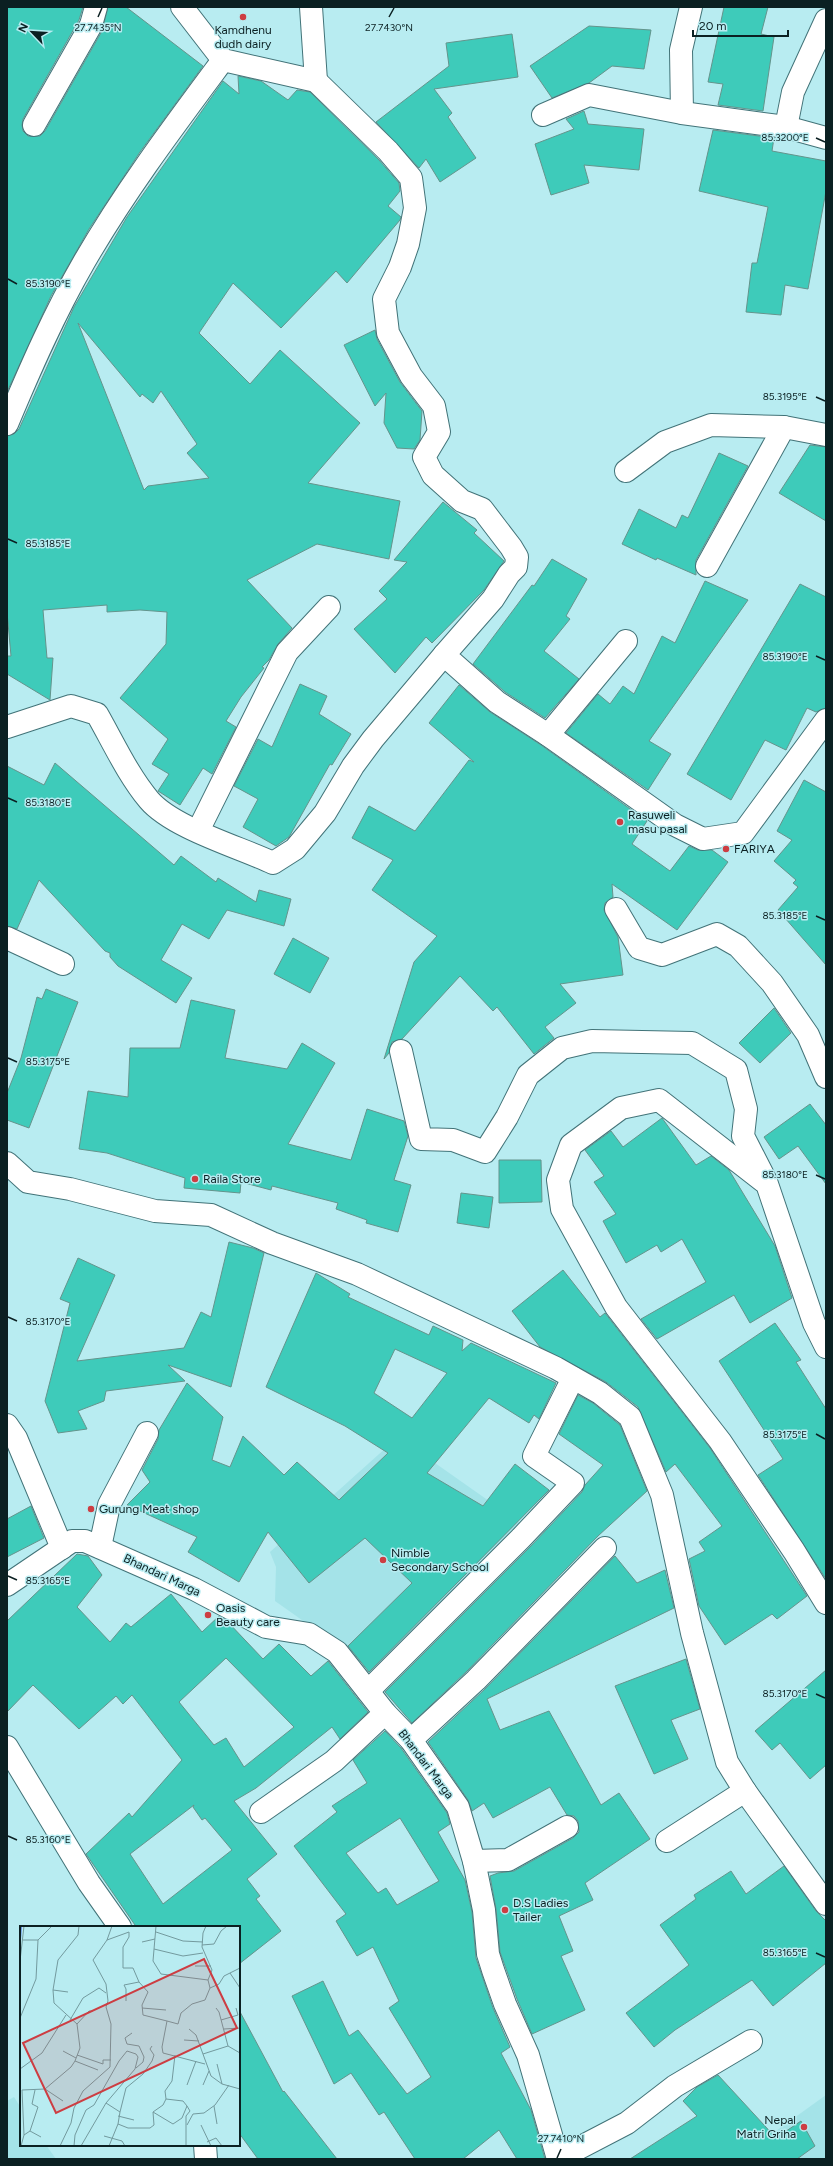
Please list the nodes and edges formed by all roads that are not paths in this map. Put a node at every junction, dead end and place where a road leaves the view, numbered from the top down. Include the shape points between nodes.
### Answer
1 (96, 7) edge
2 (182, 7) edge
3 (311, 7) edge
4 (691, 7) edge
5 (826, 20) edge
6 (223, 60) junction
7 (316, 81) junction
8 (682, 113) junction
9 (543, 115) dead end
10 (34, 125) dead end
11 (786, 127) junction
12 (826, 138) edge
13 (7, 424) edge
14 (784, 427) junction
15 (826, 435) edge
16 (626, 471) dead end
17 (707, 566) dead end
18 (329, 607) dead end
19 (626, 641) dead end
20 (444, 655) junction
21 (7, 727) edge
22 (824, 727) edge
23 (548, 735) junction
24 (198, 831) junction
25 (616, 909) dead end
26 (7, 938) edge
27 (63, 964) dead end
28 (401, 1051) dead end
29 (826, 1077) edge
30 (7, 1163) edge
31 (767, 1184) junction
32 (826, 1347) edge
33 (573, 1378) junction
34 (7, 1425) edge
35 (147, 1433) dead end
36 (100, 1547) junction
37 (62, 1548) junction
38 (605, 1548) dead end
39 (7, 1585) edge
40 (826, 1603) edge
41 (368, 1691) junction
42 (386, 1713) junction
43 (411, 1740) junction
44 (7, 1747) edge
45 (745, 1791) junction
46 (261, 1812) dead end
47 (567, 1827) dead end
48 (667, 1841) dead end
49 (474, 1861) junction
50 (826, 1904) edge
51 (119, 1926) edge
52 (752, 2041) dead end
53 (205, 2146) edge
54 (206, 2159) edge
55 (558, 2159) edge

1 - 10 street via 90,25
2 - 6 street
3 - 7 street
4 - 8 street via 681,50
5 - 11 street via 793,92
6 - 7 street
6 - 13 street via 148,160 83,263 36,355
7 - 20 street via 388,151 411,178 416,208 400,267 384,299 388,333 411,376 434,406 439,432 424,458 433,475 462,501 482,509 517,557 516,567 493,599
8 - 9 street via 589,95
8 - 11 street
11 - 12 street
14 - 15 street
14 - 16 street via 711,425 665,442
14 - 17 street
18 - 24 street via 287,652
19 - 23 street
20 - 23 street via 497,702
20 - 24 street via 353,766 325,813 295,849 274,863
21 - 24 street via 70,706 97,714 150,800 174,820
22 - 23 street via 743,833 703,839 674,825
25 - 29 street via 639,948 656,954 662,955 717,934 738,946 772,983 808,1035
26 - 27 street
28 - 31 street via 421,1139 453,1140 485,1152 508,1117 528,1075 562,1048 592,1041 692,1043 736,1070 746,1109 743,1136
30 - 33 street via 28,1182 70,1189 155,1211 211,1214 272,1243 357,1274
31 - 32 street via 814,1323
31 - 40 street via 659,1100 621,1108 571,1145 558,1180 562,1208 616,1307 720,1441
33 - 41 street via 534,1456 573,1483
33 - 45 street via 600,1393 630,1417 662,1495 692,1633 727,1762
34 - 37 street via 16,1438
35 - 36 street via 109,1505
36 - 37 street, Bhandari Marga via 85,1541 72,1541
36 - 41 street, Bhandari Marga via 194,1589 266,1628 309,1634 337,1652
37 - 39 street, Bhandari Marga
38 - 43 street via 476,1680
41 - 42 street, Bhandari Marga
42 - 43 street, Bhandari Marga
42 - 46 street via 334,1761
43 - 49 street, Bhandari Marga via 458,1807
44 - 51 street via 89,1883
45 - 48 street
45 - 50 street
47 - 49 street via 508,1860
49 - 55 street, Bhandari Marga via 484,1910 488,1954 504,2004 528,2055
52 - 55 street via 674,2086 627,2123
53 - 54 street

